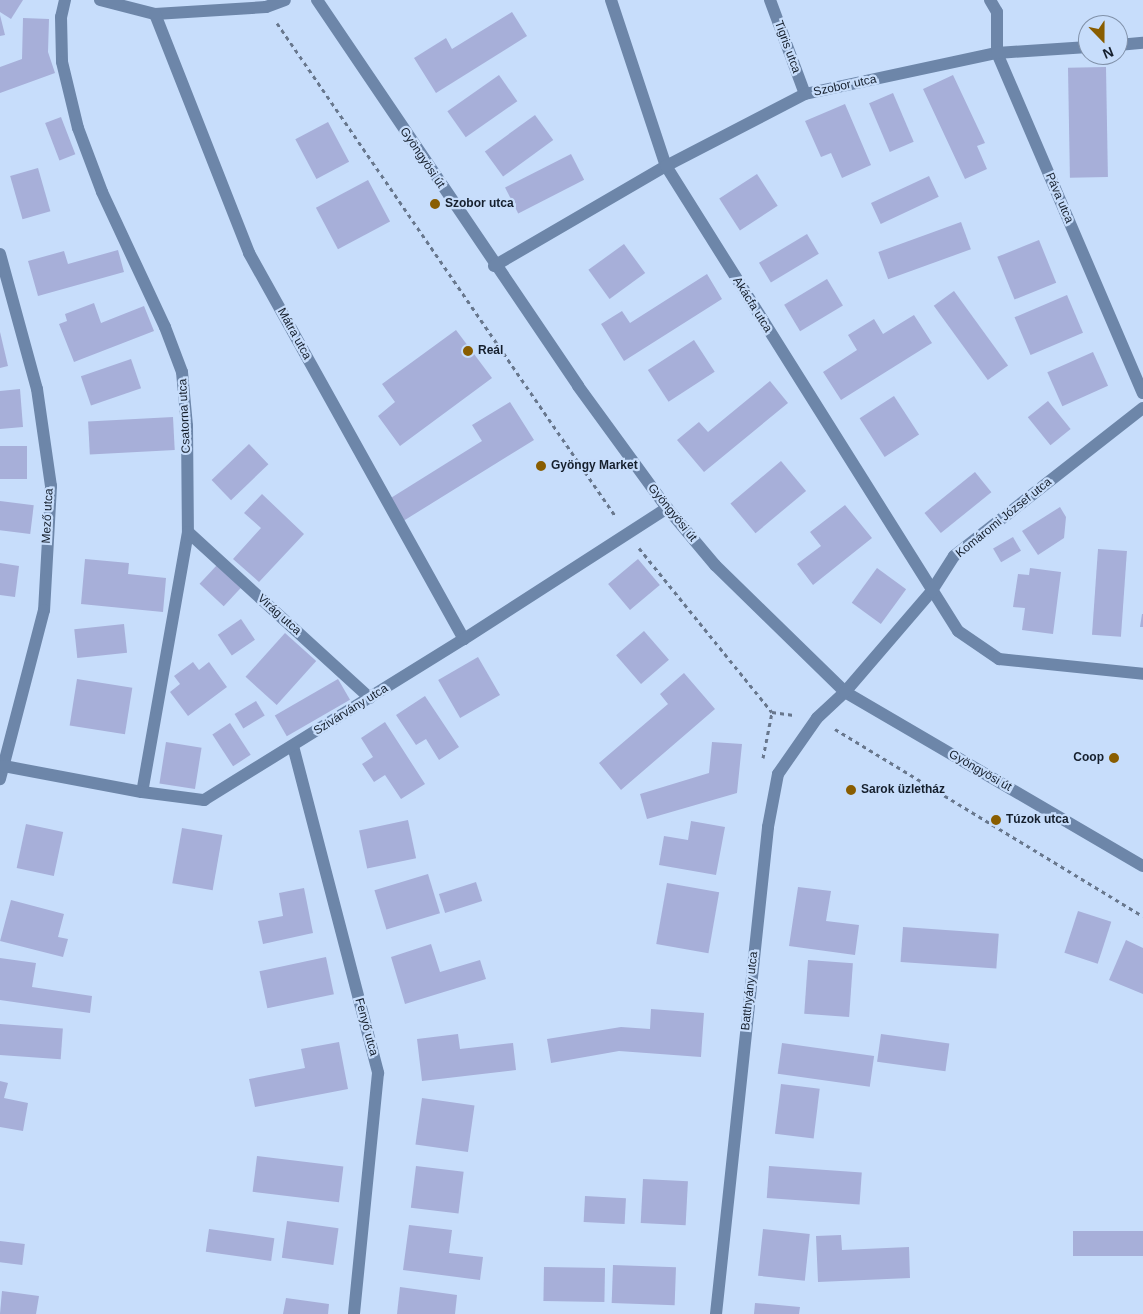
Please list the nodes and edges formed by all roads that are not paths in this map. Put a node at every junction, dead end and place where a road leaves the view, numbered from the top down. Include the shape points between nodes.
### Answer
1 (65, 0) edge
2 (100, 0) edge
3 (285, 0) edge
4 (317, 0) edge
5 (611, 0) edge
6 (770, 0) edge
7 (990, 0) edge
8 (155, 14) junction
9 (1143, 43) edge
10 (1128, 44) edge
11 (1078, 48) edge
12 (997, 53) junction
13 (805, 94) junction
14 (666, 166) junction
15 (0, 254) edge
16 (494, 266) junction
17 (1143, 394) edge
18 (1143, 408) edge
19 (666, 508) junction
20 (188, 532) junction
21 (931, 592) junction
22 (464, 639) junction
23 (1143, 674) edge
24 (845, 692) junction
25 (370, 698) junction
26 (293, 746) junction
27 (2, 772) edge
28 (142, 792) junction
29 (1143, 866) edge
30 (354, 1314) edge
31 (716, 1314) edge

1 - 20 street, Csatorna utca via 62,62 78,128 102,192 165,327 182,372 187,426
2 - 8 street
3 - 8 street via 266,7
4 - 16 street, Gyöngyösi út
5 - 14 street, Akácfa utca
6 - 13 street, Tigris utca
7 - 12 street, Páva utca via 997,12
8 - 22 street, Mátra utca via 249,253
9 - 10 street
11 - 12 street, Szobor utca
12 - 13 street, Szobor utca
12 - 17 street, Páva utca
13 - 14 street, Szobor utca
14 - 16 street, Szobor utca
14 - 21 street, Akácfa utca
15 - 27 street, Mező utca via 37,389 50,486 44,610
16 - 19 street, Gyöngyösi út
18 - 21 street, Komáromi József utca via 954,556
19 - 22 street, Szivárvány utca
19 - 24 street, Gyöngyösi út via 715,565
20 - 25 street, Virág utca
20 - 28 street, Csatorna utca
21 - 23 street via 958,631 999,659
21 - 24 street, Komáromi József utca
22 - 25 street, Szivárvány utca
24 - 29 street, Gyöngyösi út
24 - 31 street, Batthyány utca via 817,718 778,774 768,827
25 - 26 street, Szivárvány utca
26 - 28 street, Szivárvány utca via 204,800
26 - 30 street, Fenyő utca via 378,1073
27 - 28 street, Szivárvány utca

